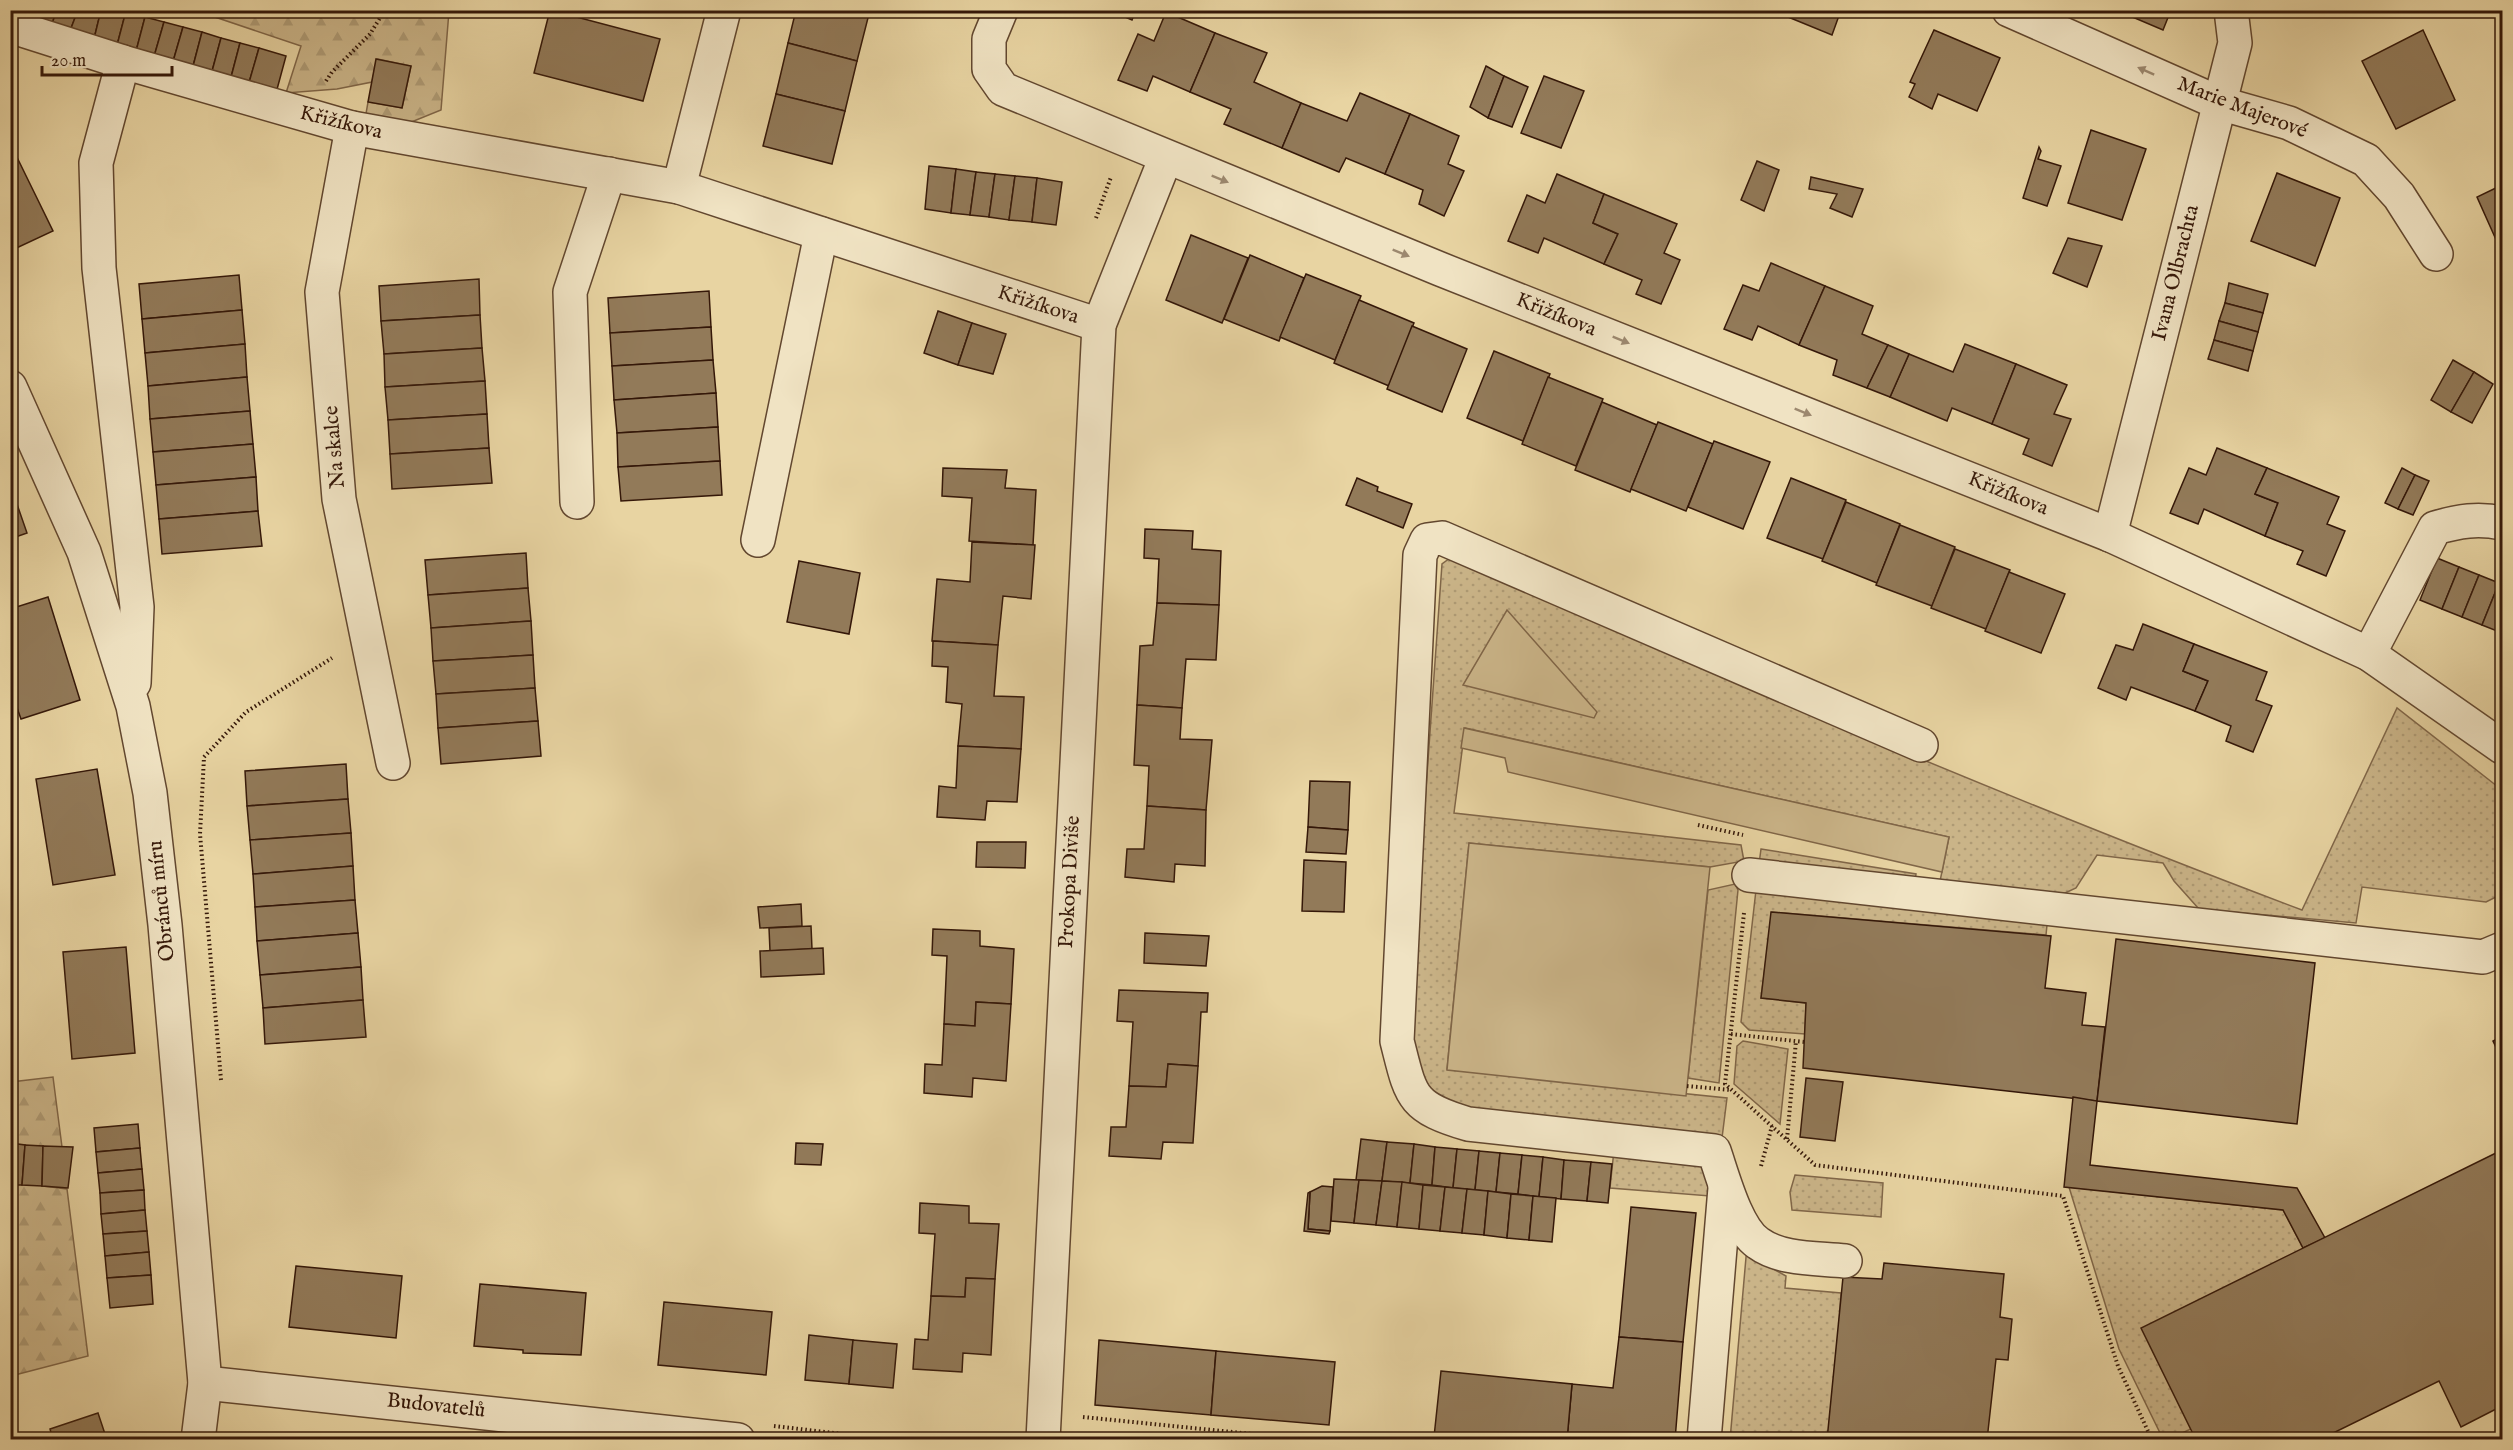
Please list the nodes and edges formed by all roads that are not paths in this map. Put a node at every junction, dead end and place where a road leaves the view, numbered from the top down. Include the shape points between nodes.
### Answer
1 (724, 10) edge
2 (1001, 10) edge
3 (2009, 10) edge
4 (2231, 10) edge
5 (10, 26) edge
6 (123, 62) junction
7 (2219, 103) junction
8 (352, 128) junction
9 (1166, 157) junction
10 (609, 174) junction
11 (678, 187) junction
12 (821, 234) junction
13 (2436, 254) dead end
14 (1099, 325) junction
15 (10, 387) edge
16 (577, 502) dead end
17 (2502, 523) edge
18 (2110, 536) junction
19 (758, 540) dead end
20 (2370, 654) junction
21 (133, 706) junction
22 (1921, 745) dead end
23 (2502, 747) edge
24 (393, 763) dead end
25 (1749, 875) road end
26 (2502, 949) edge
27 (1726, 1184) junction
28 (1845, 1261) dead end
29 (205, 1383) junction
30 (1044, 1427) edge
31 (198, 1440) edge
32 (738, 1440) edge
33 (1704, 1440) edge

1 - 11 street
2 - 9 street via 989,39 989,69 1003,89
7 -> 3 street, Marie Majerové
4 - 7 street, Ivana Olbrachta via 2235,43
5 - 6 street, Křižíkova
6 - 8 street, Křižíkova
6 - 21 street via 96,163 99,268 137,607
7 - 13 street, Marie Majerové via 2289,123 2366,160 2399,196
7 - 18 street, Ivana Olbrachta
8 - 10 street, Křižíkova
8 - 24 street, Na skalce via 322,292 339,499
9 - 14 street, Křižíkova
9 -> 18 street, Křižíkova
10 - 11 street, Křižíkova
10 - 16 street via 570,292
11 - 12 street, Křižíkova
12 - 14 street, Křižíkova
12 - 19 street
14 - 30 street, Prokopa Diviše
15 - 21 street, Obránců míru via 84,552
17 - 20 street via 2475,519 2434,528
18 - 20 street, Křižíkova
20 - 23 street, Křižíkova
21 - 29 street, Obránců míru via 150,793 165,925
22 - 27 street via 1442,538 1427,540 1420,555 1397,1041 1408,1086 1421,1106 1468,1124 1714,1151
25 - 26 street via 2483,957
27 - 28 street via 1744,1228 1758,1243 1775,1252
27 - 33 street
29 - 31 street, Obránců míru
29 - 32 street, Budovatelů

